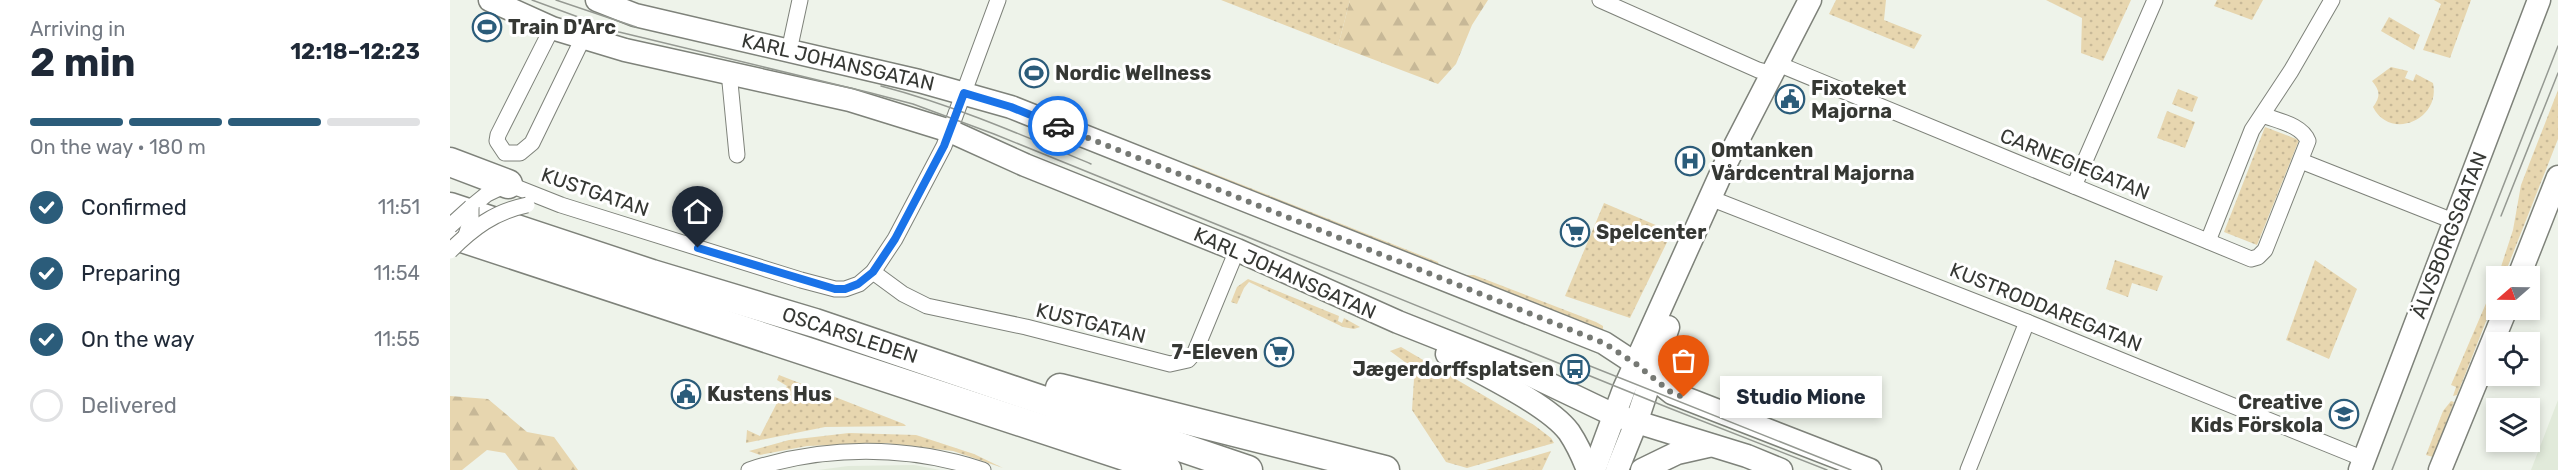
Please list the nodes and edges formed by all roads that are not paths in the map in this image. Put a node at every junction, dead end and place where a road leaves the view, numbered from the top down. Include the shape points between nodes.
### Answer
1 (490, 0) edge
2 (597, 0) edge
3 (800, 0) edge
4 (998, 0) edge
5 (1600, 0) edge
6 (1810, 0) edge
7 (2155, 0) edge
8 (2332, 0) edge
9 (2540, 0) edge
10 (552, 28) junction
11 (583, 38) junction
12 (789, 51) junction
13 (1776, 69) junction
14 (729, 72) junction
15 (964, 93) junction
16 (2263, 115) junction
17 (950, 131) junction
18 (737, 155) dead end
19 (2301, 161) junction
20 (453, 170) edge
21 (2558, 177) edge
22 (2074, 186) junction
23 (480, 197) edge
24 (561, 205) junction
25 (1707, 208) junction
26 (2453, 221) junction
27 (450, 226) edge
28 (458, 235) edge
29 (2208, 241) junction
30 (1237, 250) junction
31 (450, 251) edge
32 (2523, 266) edge
33 (873, 272) junction
34 (2501, 320) edge
35 (1398, 322) junction
36 (2027, 322) junction
37 (1643, 370) junction
38 (975, 376) junction
39 (1614, 414) junction
40 (1006, 416) junction
41 (1636, 423) junction
42 (1712, 446) junction
43 (2362, 464) edge
44 (749, 470) edge
45 (983, 470) edge
46 (1104, 470) edge
47 (1167, 470) edge
48 (1248, 470) edge
49 (1386, 470) edge
50 (1588, 470) edge
51 (1593, 470) edge
52 (1617, 470) edge
53 (1642, 470) edge
54 (1781, 470) edge
55 (1870, 470) edge
56 (1968, 470) edge
57 (2440, 470) edge

1 - 10 street, KARL JOHANSGATAN
2 - 12 street, KARL JOHANSGATAN via 635,15
3 - 12 street
4 - 15 street, KUSTGATAN
5 - 13 street, CARNEGIEGATAN via 1758,70
6 - 13 street
7 - 22 street
8 - 16 street
9 - 26 street, ÄLVSBORGSGATAN
10 - 11 street, KARL JOHANSGATAN
10 - 11 street via 498,135 505,153 520,153 532,143
11 - 14 street, KARL JOHANSGATAN
12 - 15 street, KARL JOHANSGATAN
13 - 22 street, CARNEGIEGATAN
13 - 25 street
14 - 17 street, KARL JOHANSGATAN via 850,100
14 - 18 street
15 - 17 street, KUSTGATAN
15 - 37 street, KARL JOHANSGATAN via 1011,107 1604,343
16 - 19 street, CARNEGIEGATAN via 2305,134 2307,141
16 - 29 street via 2252,130
17 - 30 street, KARL JOHANSGATAN via 1024,165
17 - 33 street, KUSTGATAN via 906,218
19 - 26 street
19 - 29 street, CARNEGIEGATAN via 2265,250 2258,257 2251,259
20 - 23 highway
20 - 23 highway, OSCARSLEDEN
21 - 32 street
22 - 29 street, CARNEGIEGATAN
23 - 24 street, KUSTGATAN
23 - 27 street, bridge
23 - 28 street, bridge via 471,220
23 - 38 highway, OSCARSLEDEN
24 - 28 street, bridge via 509,209
24 - 33 street, KUSTGATAN via 835,289 858,284
25 - 36 street, KUSTRODDAREGATAN
25 - 37 street
26 - 43 street, ÄLVSBORGSGATAN
28 - 31 street, bridge
28 - 40 highway, OSCARSLEDEN
30 - 33 street, KUSTGATAN via 1194,352 1180,363 1151,360 927,306
30 - 35 street, KARL JOHANSGATAN
34 - 57 street
35 - 39 street, KARL JOHANSGATAN via 1524,372
35 - 50 street, KARL JOHANSGATAN via 1559,421
36 - 43 street, KUSTRODDAREGATAN
36 - 56 street
37 - 39 street
37 - 41 street
37 - 55 street, KARL JOHANSGATAN via 1672,393
38 - 48 highway, OSCARSLEDEN
38 - 49 highway via 1047,384
39 - 41 street, KARL JOHANSGATAN
39 - 51 street
40 - 46 highway via 1039,445
40 - 47 highway, OSCARSLEDEN
41 - 42 street, KARL JOHANSGATAN
41 - 52 street
42 - 53 street via 1677,453
42 - 54 street, KARL JOHANSGATAN
44 - 45 street via 808,455 863,451 913,453

